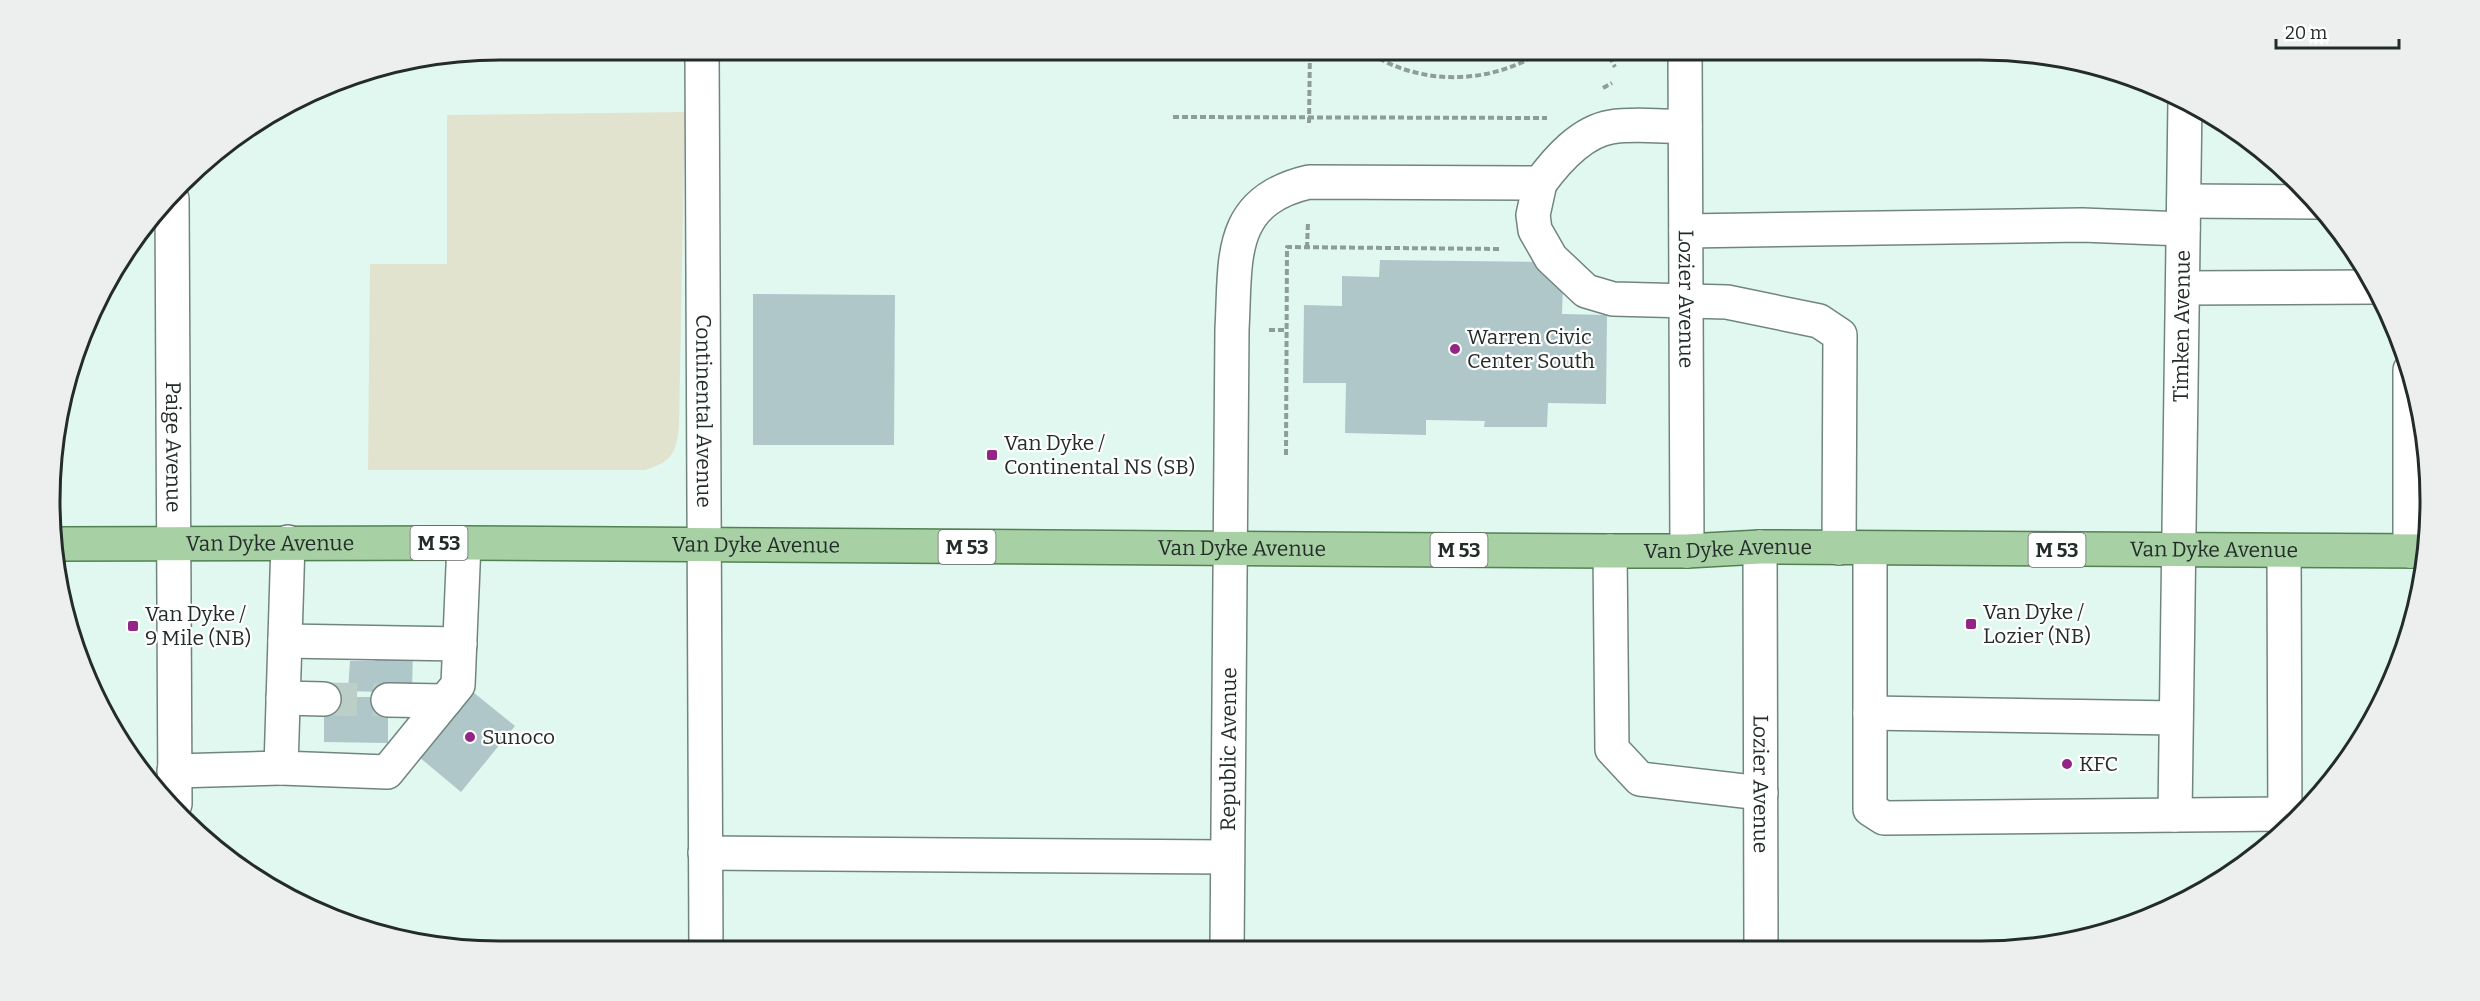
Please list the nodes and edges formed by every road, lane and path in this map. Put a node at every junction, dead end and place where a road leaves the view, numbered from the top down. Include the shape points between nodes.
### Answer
1 (702, 60) edge
2 (1310, 60) edge
3 (1386, 60) edge
4 (1528, 60) edge
5 (1611, 60) edge
6 (1685, 60) edge
7 (1615, 67) dead end
8 (1612, 83) dead end
9 (1600, 90) dead end
10 (2185, 111) edge
11 (1558, 115) dead end
12 (1173, 117) dead end
13 (1309, 121) junction
14 (1685, 126) junction
15 (1540, 183) junction
16 (2304, 203) edge
17 (172, 207) edge
18 (2184, 215) junction
19 (1686, 231) junction
20 (1502, 249) dead end
21 (2365, 287) edge
22 (2183, 288) junction
23 (1686, 301) junction
24 (1265, 330) dead end
25 (1287, 330) junction
26 (2412, 415) edge
27 (1286, 455) dead end
28 (173, 542) junction
29 (288, 542) junction
30 (2418, 542) edge
31 (464, 543) junction
32 (63, 544) edge
33 (704, 546) junction
34 (1231, 548) junction
35 (1760, 548) junction
36 (1855, 548) junction
37 (1610, 551) junction
38 (1687, 551) junction
39 (2284, 551) junction
40 (2417, 551) edge
41 (2179, 552) junction
42 (285, 641) junction
43 (460, 644) junction
44 (283, 698) junction
45 (324, 699) tunnel mouth
46 (388, 700) tunnel mouth
47 (445, 701) junction
48 (1870, 713) junction
49 (2176, 717) junction
50 (281, 768) junction
51 (174, 771) junction
52 (1761, 793) junction
53 (175, 797) edge
54 (2175, 815) junction
55 (2284, 819) edge
56 (2280, 823) edge
57 (705, 853) junction
58 (1226, 857) junction
59 (706, 941) edge
60 (1227, 941) edge
61 (1761, 941) edge

1 - 33 street, Continental Avenue
2 - 13 path
3 - 4 path via 1428,76 1468,77
5 - 7 path
6 - 14 street, Lozier Avenue
8 - 9 path
10 - 18 street, Timken Avenue
11 - 13 path via 1547,119
12 - 13 path
14 - 15 street via 1612,127 1597,131 1567,152
14 - 19 street, Lozier Avenue
15 - 23 street via 1533,215 1540,243 1586,291 1613,299
15 - 34 street, Republic Avenue via 1309,182 1274,193 1260,205 1239,239 1236,260
16 - 18 street
17 - 28 street, Paige Avenue
18 - 19 street via 2082,225
18 - 22 street, Timken Avenue
19 - 23 street, Lozier Avenue
20 - 25 path via 1287,248
21 - 22 street
22 - 41 street, Timken Avenue
23 - 36 street via 1727,302 1819,321 1840,335
23 - 38 street, Lozier Avenue
24 - 25 path
25 - 27 path
26 - 30 street
28 - 29 main road, Van Dyke Avenue / M 53
28 - 32 main road, Van Dyke Avenue / M 53
28 - 51 street, Paige Avenue
29 - 31 main road, Van Dyke Avenue / M 53
29 - 42 street
31 - 33 main road, Van Dyke Avenue / M 53
31 - 43 street
33 - 34 main road, Van Dyke Avenue / M 53
33 - 57 street, Continental Avenue
34 - 37 main road, Van Dyke Avenue / M 53
34 - 58 street, Republic Avenue
35 - 36 main road, Van Dyke Avenue / M 53
35 - 38 main road, Van Dyke Avenue / M 53
35 - 52 street, Lozier Avenue
36 - 41 main road, Van Dyke Avenue / M 53
36 - 48 street
37 - 38 main road, Van Dyke Avenue / M 53
37 - 52 street via 1612,749 1640,779
39 - 40 main road, Van Dyke Avenue / M 53
39 - 41 main road, Van Dyke Avenue / M 53
39 - 55 street
41 - 49 street, Timken Avenue
42 - 43 street
42 - 44 street
43 - 47 street via 458,685
44 - 45 street
44 - 50 street
46 - 47 street
47 - 50 street via 387,772
48 - 49 street
48 - 54 street via 1870,809 1884,818
49 - 54 street, Timken Avenue
50 - 51 street
51 - 53 street, Paige Avenue
52 - 61 street, Lozier Avenue
54 - 56 street
57 - 58 street
57 - 59 street, Continental Avenue
58 - 60 street, Republic Avenue

